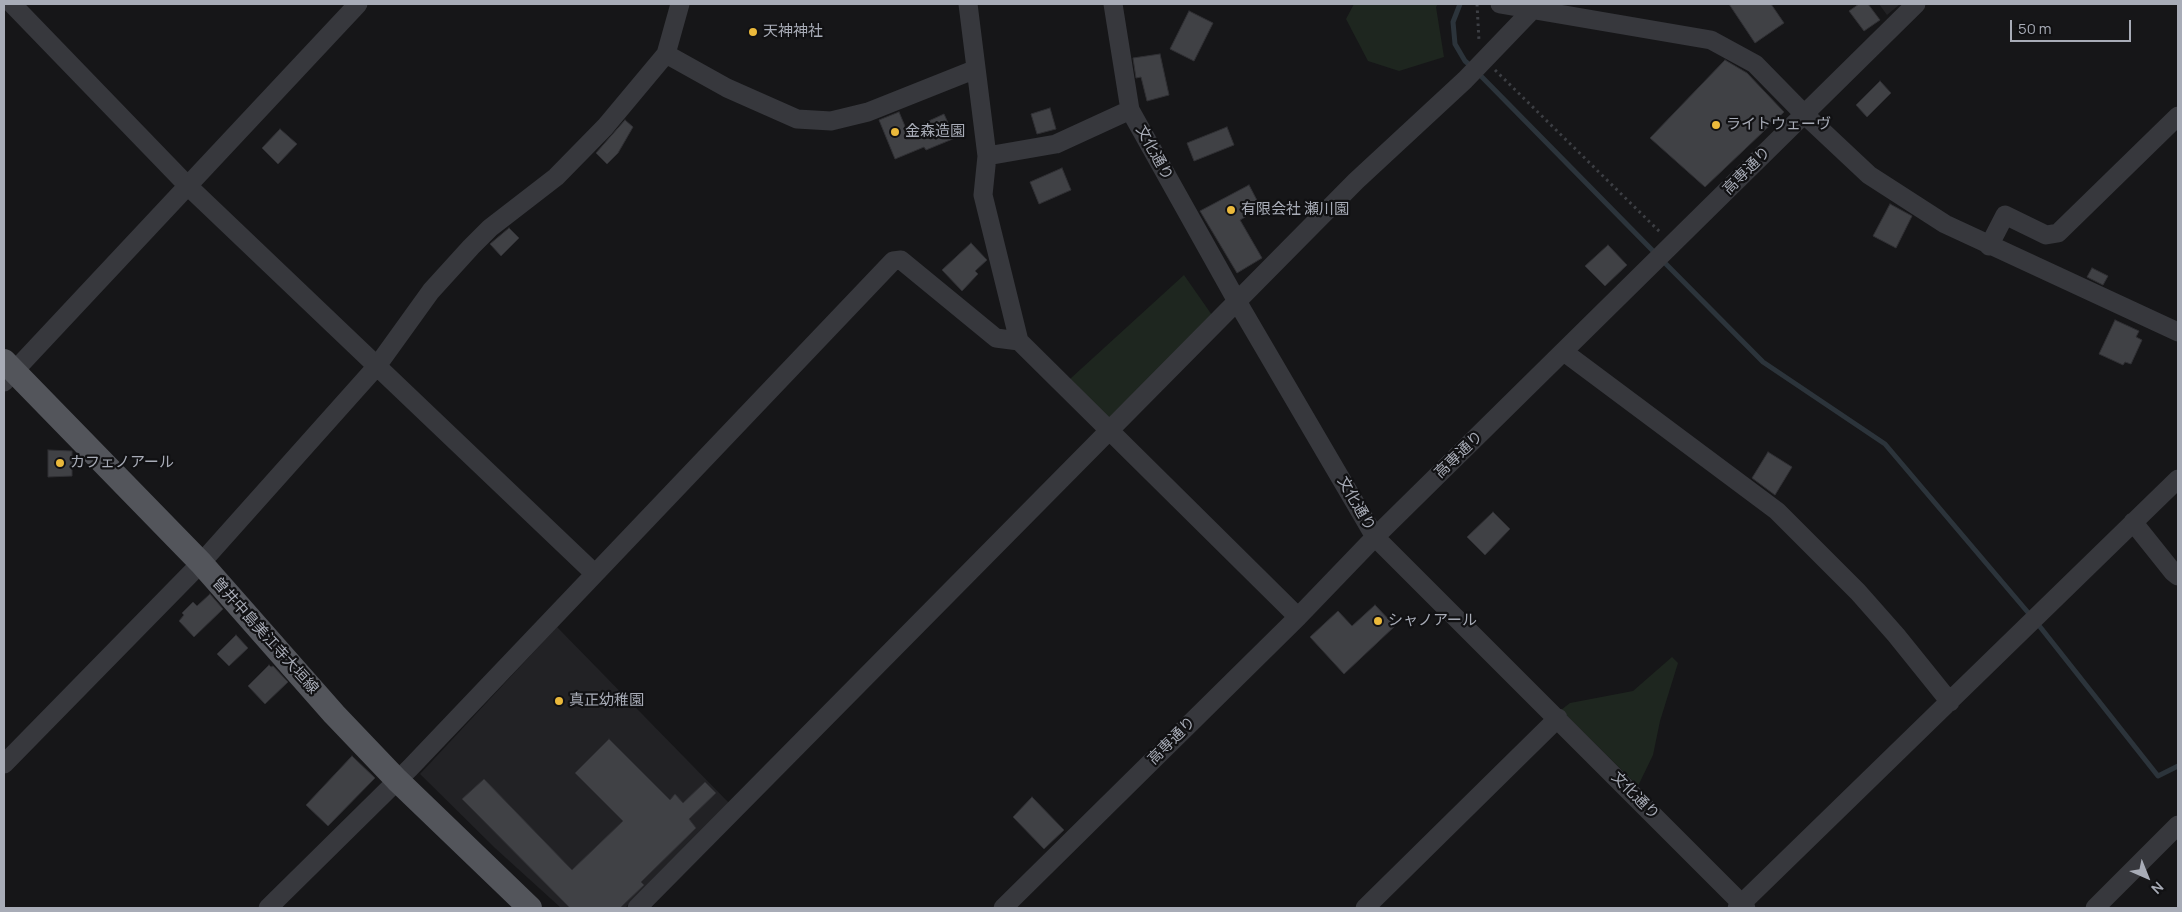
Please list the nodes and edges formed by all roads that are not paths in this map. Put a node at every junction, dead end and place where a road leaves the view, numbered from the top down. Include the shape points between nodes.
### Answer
1 (12, 4) edge
2 (358, 4) edge
3 (680, 4) edge
4 (968, 4) edge
5 (1112, 4) edge
6 (1500, 4) edge
7 (1916, 4) edge
8 (1536, 6) edge
9 (666, 54) junction
10 (976, 69) junction
11 (1130, 110) junction
12 (1804, 114) junction
13 (2178, 116) edge
14 (987, 156) junction
15 (188, 186) junction
16 (1989, 246) junction
17 (1238, 303) junction
18 (2178, 332) edge
19 (1019, 341) junction
20 (1564, 352) junction
21 (377, 366) junction
22 (7, 371) edge
23 (1111, 432) junction
24 (2178, 479) edge
25 (2133, 522) junction
26 (1375, 537) junction
27 (201, 563) junction
28 (594, 573) junction
29 (2178, 576) edge
30 (1298, 617) junction
31 (1950, 702) junction
32 (1558, 718) junction
33 (4, 764) edge
34 (397, 780) junction
35 (2178, 825) edge
36 (1742, 907) edge
37 (268, 908) edge
38 (530, 908) edge
39 (637, 908) edge
40 (1003, 908) edge
41 (1366, 908) edge
42 (2095, 908) edge

1 - 15 street
2 - 15 street
3 - 9 street
4 - 10 street
5 - 11 street, 文化通り
6 - 8 street
7 - 12 street, 高専通り
8 - 12 street via 1711,40 1755,64
8 - 17 street via 1465,80 1356,181
9 - 10 street via 727,88 797,119 831,122 868,112
9 - 21 street via 605,127 556,176 471,247 431,291
10 - 14 street
11 - 14 street via 1056,144
11 - 17 street, 文化通り
12 - 16 street via 1869,175 1944,224
12 - 20 street, 高専通り
13 - 16 street via 2058,233 2046,235 2006,215
14 - 19 street via 983,195
15 - 21 street
15 - 22 street
16 - 18 street
17 - 23 street
17 - 26 street, 文化通り
19 - 23 street
19 - 28 street via 996,338 901,260 893,261
20 - 26 street, 高専通り
20 - 31 street via 1776,511 1858,592
21 - 27 street
21 - 28 street
22 - 27 main road, 曽井中島美江寺大垣線
23 - 30 street
23 - 39 street
24 - 25 street
25 - 29 street
25 - 31 street
26 - 30 street, 高専通り
26 - 32 street, 文化通り
27 - 33 street
27 - 34 main road, 曽井中島美江寺大垣線 via 334,714
28 - 34 street
30 - 40 street, 高専通り
31 - 36 street
32 - 36 street, 文化通り
32 - 41 street
34 - 37 street
34 - 38 main road, 曽井中島美江寺大垣線
35 - 42 street

